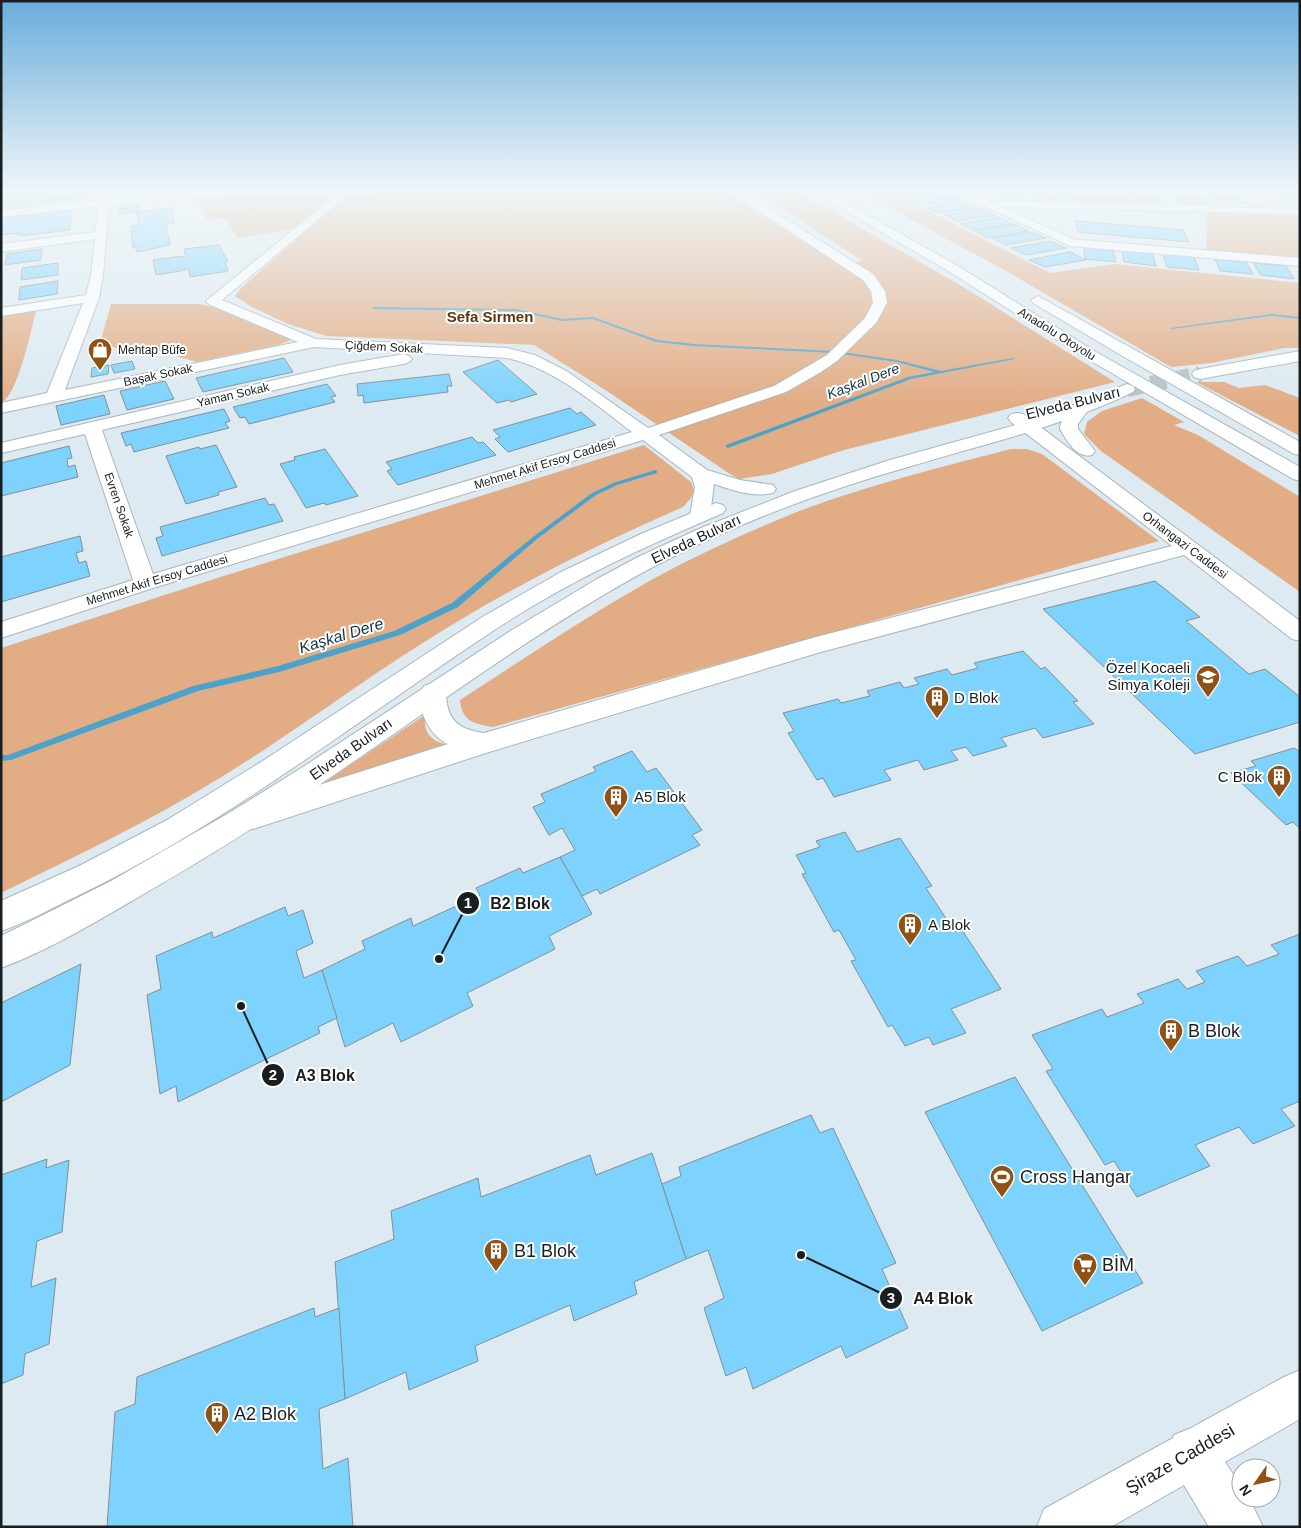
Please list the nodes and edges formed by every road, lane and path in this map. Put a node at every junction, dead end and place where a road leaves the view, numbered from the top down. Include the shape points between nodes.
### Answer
1 (98, 262) edge
2 (260, 262) edge
3 (848, 262) edge
4 (942, 262) edge
5 (1025, 293) dead end
6 (92, 298) junction
7 (1, 312) edge
8 (314, 343) junction
9 (288, 348) junction
10 (467, 351) junction
11 (1300, 356) edge
12 (1300, 366) edge
13 (340, 370) junction
14 (54, 397) junction
15 (10, 406) edge
16 (1081, 409) junction
17 (1030, 420) junction
18 (92, 428) junction
19 (647, 434) junction
20 (995, 438) junction
21 (26, 443) junction
22 (1, 448) edge
23 (1300, 450) edge
24 (1078, 454) junction
25 (825, 468) dead end
26 (700, 474) junction
27 (1300, 475) edge
28 (775, 486) joint
29 (700, 516) junction
30 (1188, 548) junction
31 (146, 583) junction
32 (1300, 610) edge
33 (1, 630) edge
34 (1300, 633) edge
35 (433, 692) junction
36 (484, 743) junction
37 (247, 818) junction
38 (1, 917) edge
39 (1, 954) edge
40 (1300, 1393) edge
41 (1191, 1452) junction
42 (1062, 1527) edge
43 (1238, 1527) edge

1 - 6 main road
2 - 8 main road, Çiğdem Sokak via 213,301
3 - 19 main road, Mehmet Akif Ersoy Caddesi via 868,277 878,291 880,303 871,320 838,352 780,389
4 - 27 main road, Anadolu Otoyolu via 1091,355
5 - 23 main road, Anadolu Otoyolu
6 - 7 main road
6 - 14 main road
8 - 9 main road, Başak Sokak
8 - 10 main road, Çiğdem Sokak
9 - 13 main road
9 - 14 main road, Başak Sokak
10 - 13 main road, Yaman Sokak
10 - 19 main road, Çiğdem Sokak via 520,355 541,363
11 - 12 main road via 1200,374 1270,371
13 - 18 main road, Yaman Sokak
14 - 15 main road, Başak Sokak
15 - 21 main road
16 - 17 main road, Elveda Bulvarı
16 - 17 main road, Elveda Bulvarı via 1127,389
16 - 24 main road, Orhangazi Caddesi via 1069,423
17 - 20 main road, Elveda Bulvarı
17 - 24 main road, Orhangazi Caddesi
17 - 25 main road, Elveda Bulvarı via 900,446
18 - 21 main road, Yaman Sokak
18 - 31 main road, Evren Sokak
19 - 26 main road, Çiğdem Sokak
19 - 31 main road, Mehmet Akif Ersoy Caddesi
20 - 24 main road, Orhangazi Caddesi via 1030,440
20 - 35 main road, Elveda Bulvarı via 865,474 704,534 569,604
21 - 22 main road, Yaman Sokak
24 - 30 main road, Orhangazi Caddesi
24 - 32 main road, Orhangazi Caddesi
26 - 28 main road, Çiğdem Sokak via 738,486
26 - 29 main road via 704,487
28 - 29 main road, Elveda Bulvarı
29 - 38 main road, Elveda Bulvarı via 569,576 492,621 271,770 177,829
30 - 34 main road, Orhangazi Caddesi
30 - 36 main road via 816,645
31 - 33 main road, Mehmet Akif Ersoy Caddesi
35 - 36 main road via 439,722 448,733 461,741
35 - 37 main road, Elveda Bulvarı
36 - 37 main road
37 - 39 main road, Elveda Bulvarı via 109,898
40 - 41 main road, Şiraze Caddesi
41 - 42 main road, Şiraze Caddesi
41 - 43 main road

